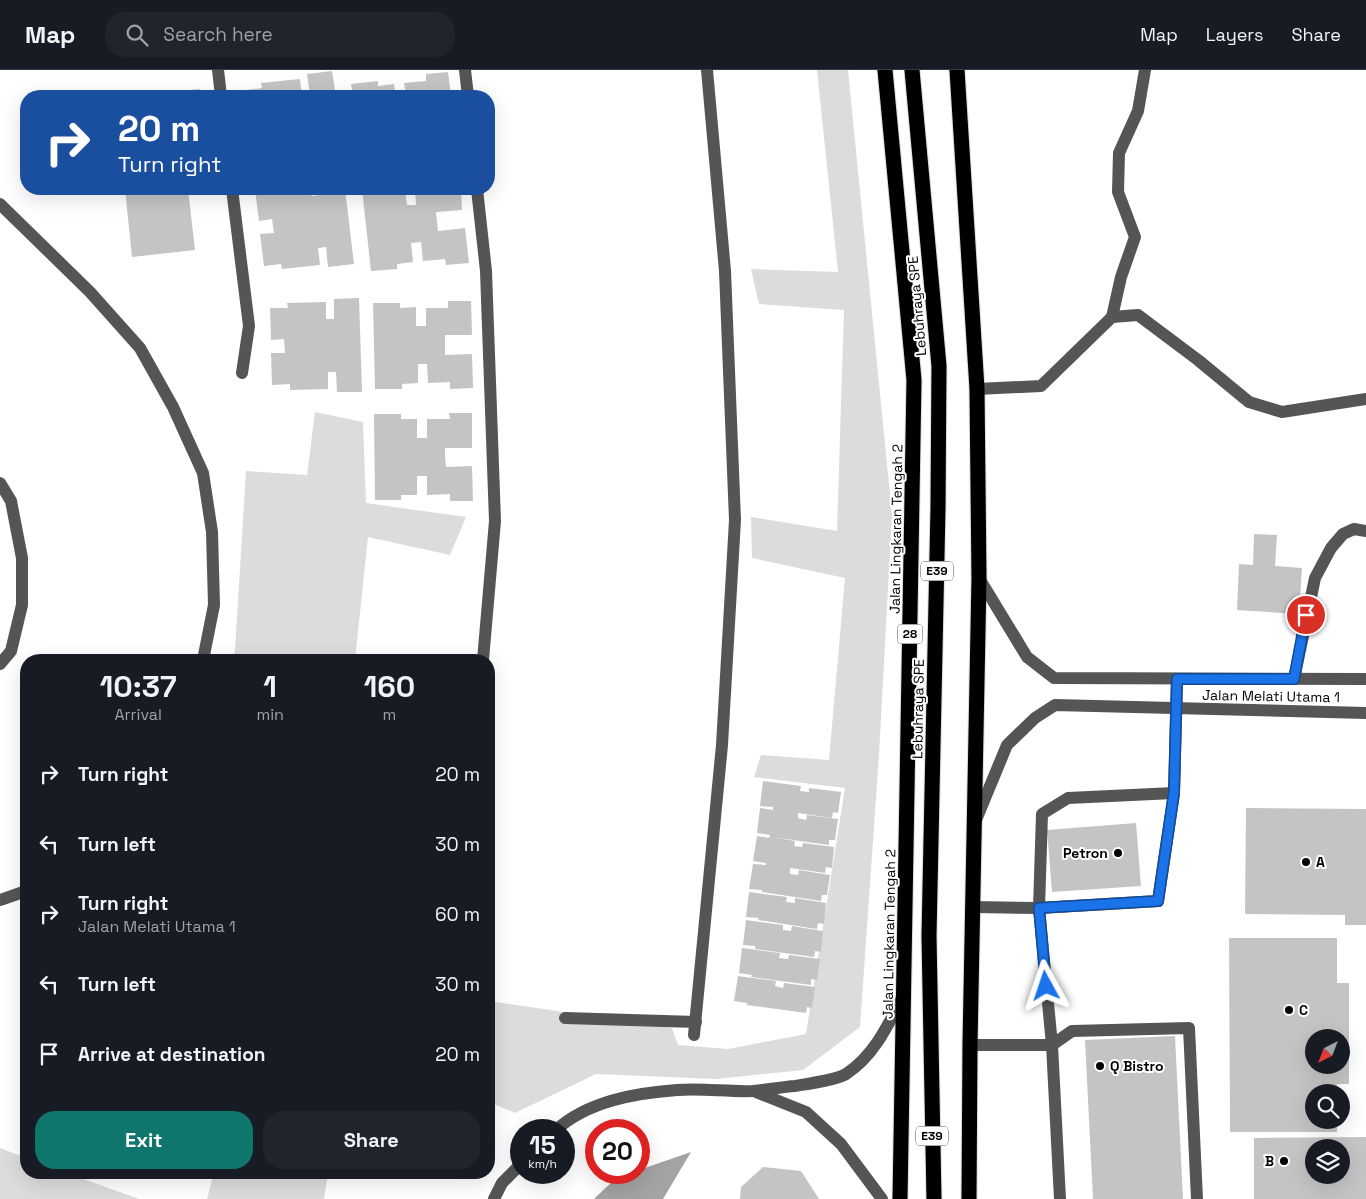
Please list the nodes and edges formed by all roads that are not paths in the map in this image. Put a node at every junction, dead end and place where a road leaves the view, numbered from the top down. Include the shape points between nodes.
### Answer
1 (218, 70) edge
2 (465, 70) edge
3 (707, 70) edge
4 (885, 70) edge
5 (912, 70) edge
6 (957, 70) edge
7 (1145, 70) edge
8 (220, 90) edge
9 (467, 90) edge
10 (233, 195) edge
11 (478, 195) edge
12 (0, 204) edge
13 (1112, 317) junction
14 (242, 373) dead end
15 (978, 390) junction
16 (1366, 399) edge
17 (0, 483) edge
18 (1366, 531) edge
19 (979, 578) junction
20 (204, 654) edge
21 (484, 654) edge
22 (0, 664) edge
23 (1177, 679) junction
24 (1294, 679) junction
25 (1366, 679) edge
26 (1176, 708) junction
27 (1366, 713) edge
28 (1174, 793) junction
29 (974, 826) junction
30 (20, 892) edge
31 (0, 900) edge
32 (973, 907) junction
33 (1039, 908) junction
34 (905, 992) junction
35 (565, 1018) dead end
36 (696, 1022) junction
37 (694, 1035) dead end
38 (970, 1045) junction
39 (1052, 1045) junction
40 (754, 1091) junction
41 (571, 1119) edge
42 (510, 1175) edge
43 (494, 1199) edge
44 (882, 1199) edge
45 (900, 1199) edge
46 (934, 1199) edge
47 (969, 1199) edge
48 (1060, 1199) edge
49 (1197, 1199) edge

1 - 8 street
2 - 9 street
3 - 36 street via 725,272 735,520 722,745
4 - 34 highway, Jalan Lingkaran Tengah 2 / 28 via 914,380
5 - 46 highway, Lebuhraya SPE / E39 via 939,366 929,936
6 - 15 highway
7 - 13 street via 1138,111 1119,153 1118,192 1135,237
10 - 14 street via 249,326
11 - 21 street via 486,271 495,520
12 - 20 street via 90,292 140,348 173,407 203,473 212,532 214,605
13 - 15 street via 1041,386
13 - 16 street via 1138,315 1248,402 1282,412
15 - 19 highway
17 - 22 street via 11,501 22,558 22,605 10,651
18 - 24 street via 1354,529 1343,534 1331,548 1315,578
19 - 23 street, Jalan Melati Utama 1 via 1027,657 1054,678
19 - 29 highway
23 - 24 street, Jalan Melati Utama 1
23 - 26 street
24 - 25 street, Jalan Melati Utama 1
26 - 27 street, Jalan Melati Utama 1
26 - 28 street
26 - 29 street, Jalan Melati Utama 1 via 1055,705 1035,718 1007,745
28 - 33 street via 1158,901
28 - 33 street via 1068,798 1042,814
29 - 32 highway
30 - 31 street
32 - 33 street
32 - 38 highway
33 - 39 street
34 - 40 street via 881,1038 846,1074 811,1084
34 - 45 highway, Jalan Lingkaran Tengah 2 / 28
35 - 36 street
36 - 37 street
38 - 39 street
38 - 47 highway
39 - 48 street
39 - 49 street via 1072,1031 1189,1028
40 - 41 street via 678,1090 633,1096 595,1106
40 - 44 street via 806,1112 841,1144
42 - 43 street

